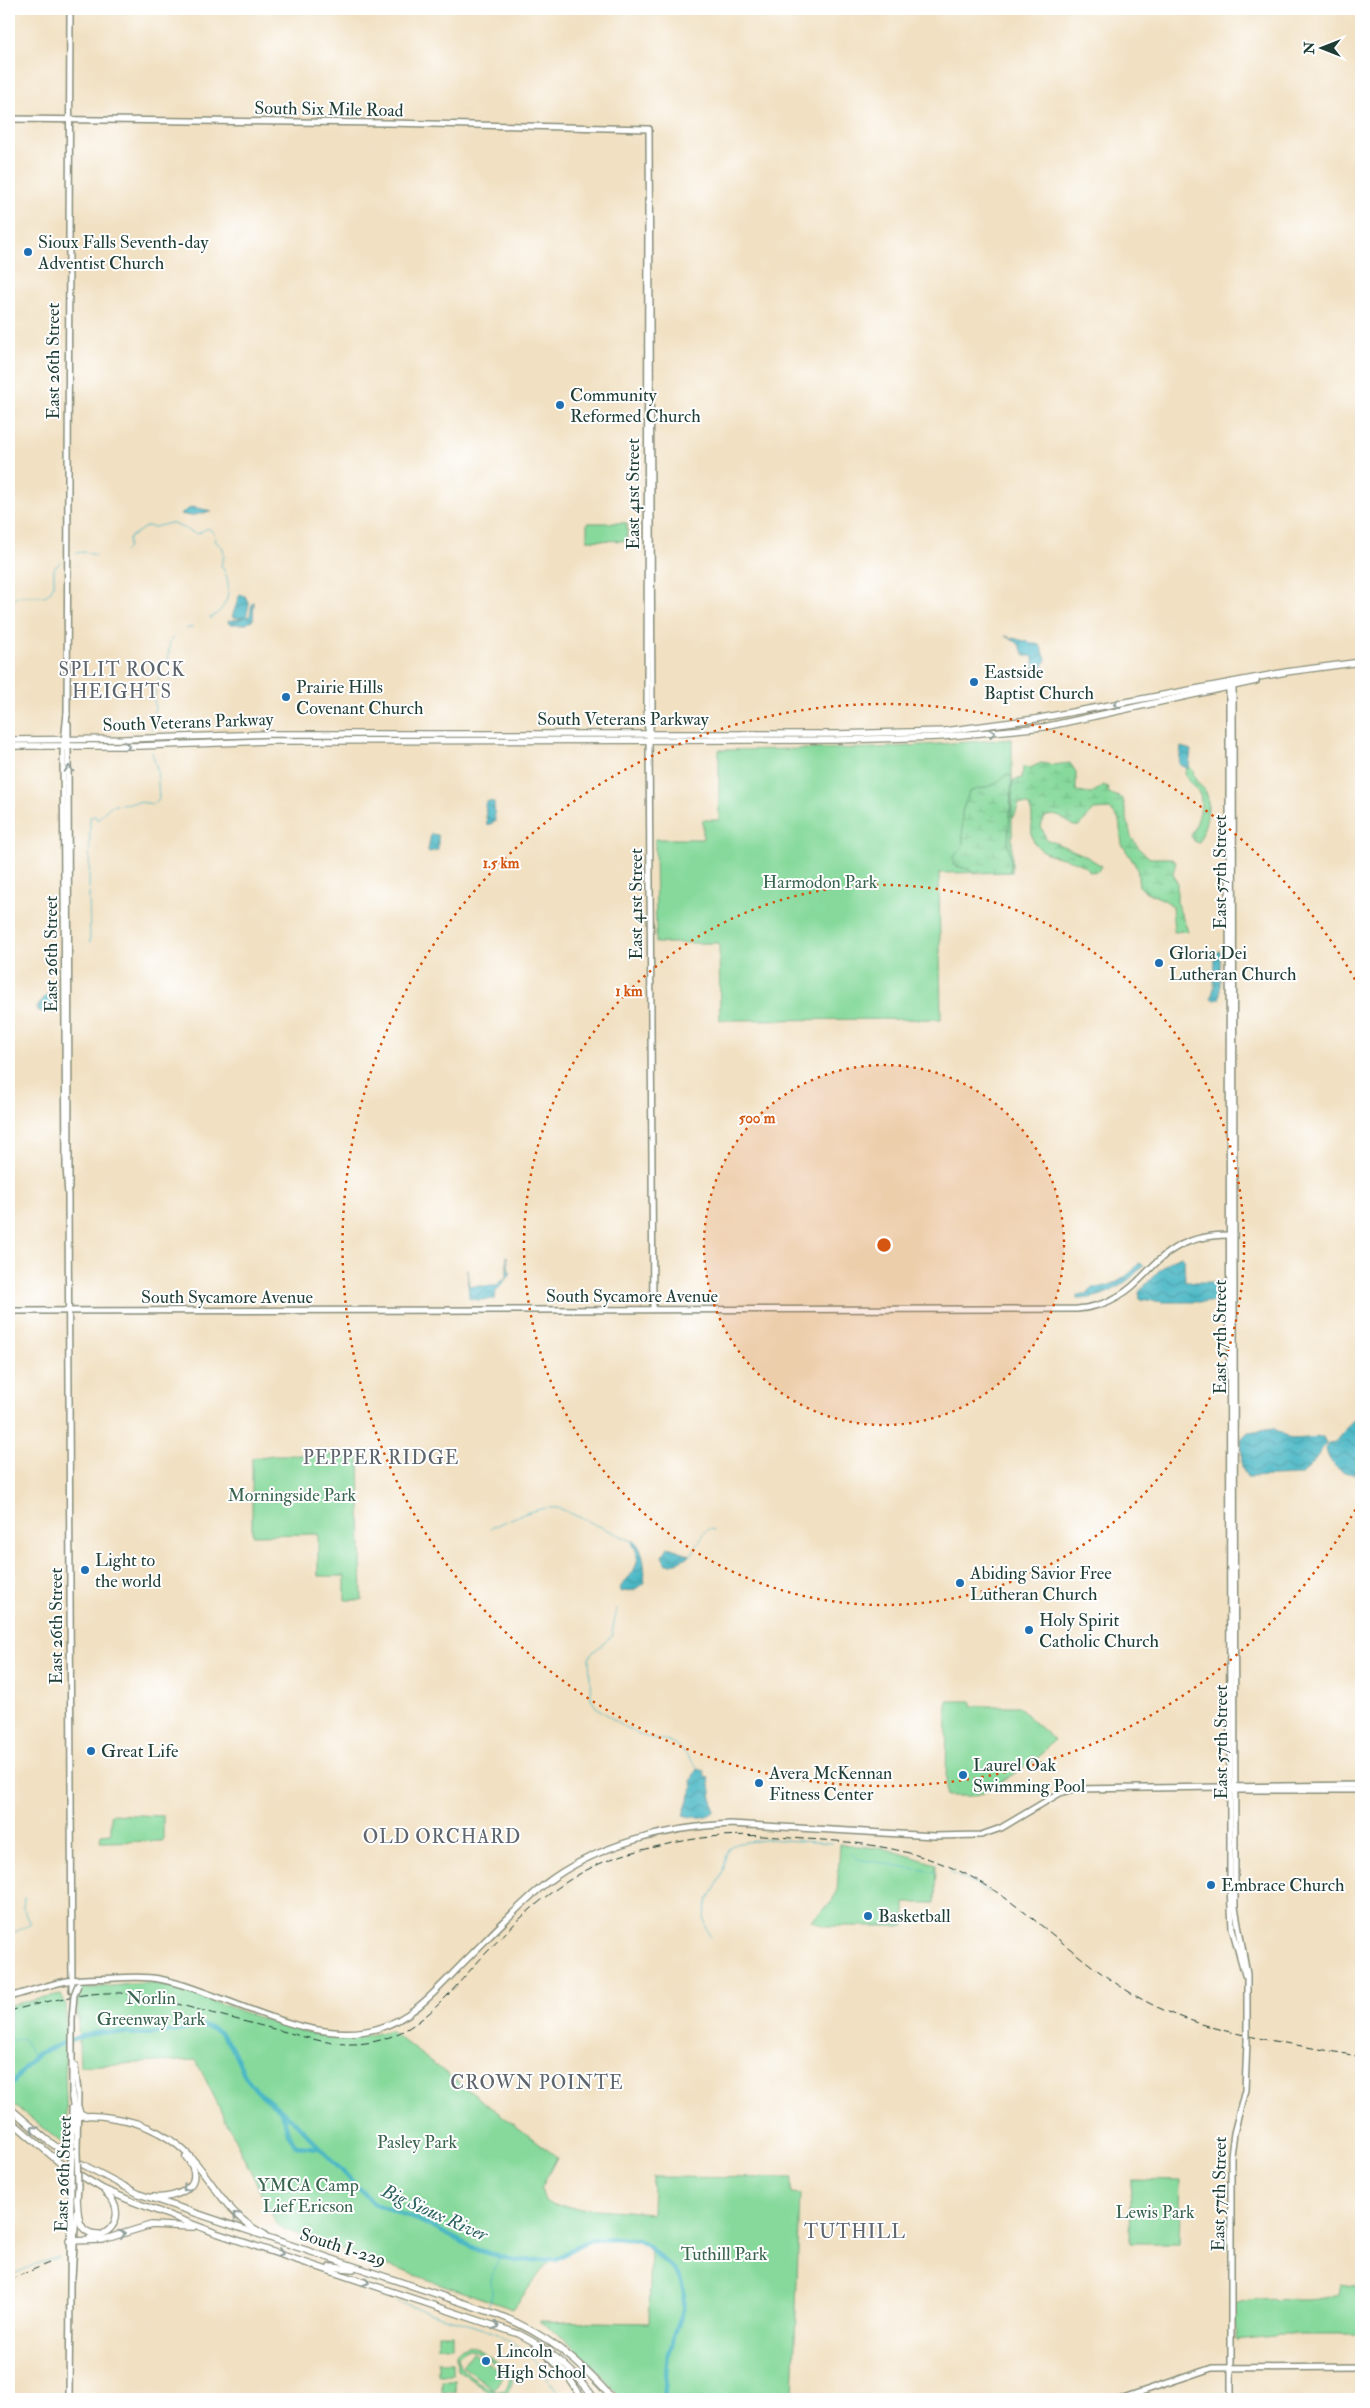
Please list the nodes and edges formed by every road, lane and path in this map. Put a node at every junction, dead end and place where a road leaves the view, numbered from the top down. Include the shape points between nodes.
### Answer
1 (70, 9) edge
2 (9, 119) edge
3 (69, 120) junction
4 (649, 129) joint
5 (1361, 662) edge
6 (1232, 685) junction
7 (649, 737) junction
8 (9, 740) edge
9 (66, 743) junction
10 (9, 746) edge
11 (1231, 1235) junction
12 (651, 1309) junction
13 (69, 1310) junction
14 (9, 1311) edge
15 (1361, 1785) edge
16 (1233, 1788) junction
17 (1361, 1790) edge
18 (1229, 1859) junction
19 (1235, 1890) junction
20 (84, 1980) junction
21 (71, 1981) junction
22 (1246, 1990) junction
23 (9, 1997) edge
24 (72, 2019) junction
25 (73, 2056) junction
26 (72, 2096) junction
27 (78, 2106) junction
28 (10, 2108) edge
29 (88, 2116) junction
30 (77, 2118) junction
31 (9, 2119) edge
32 (72, 2132) junction
33 (85, 2178) junction
34 (128, 2190) junction
35 (77, 2198) junction
36 (106, 2233) junction
37 (216, 2233) junction
38 (72, 2239) junction
39 (294, 2247) junction
40 (320, 2266) junction
41 (360, 2269) junction
42 (519, 2334) junction
43 (567, 2354) junction
44 (1232, 2367) junction
45 (1361, 2367) edge
46 (69, 2399) edge
47 (583, 2399) edge
48 (595, 2399) edge
49 (607, 2399) edge
50 (613, 2399) edge
51 (1120, 2399) edge
52 (1231, 2399) edge

1 - 3 main road, East 26th Street
2 - 3 main road, South Six Mile Road
3 - 4 main road, South Six Mile Road
3 - 9 main road, East 26th Street
4 - 7 main road, East 41st Street via 652,698
5 - 6 highway via 1290,672
6 -> 7 highway, South Veterans Parkway via 962,730
7 -> 6 highway, South Veterans Parkway via 870,740 985,734 1088,719
6 - 11 main road, East 57th Street
7 - 9 highway, South Veterans Parkway
7 - 12 main road, East 41st Street
8 - 9 highway, South Veterans Parkway
9 - 10 highway, South Veterans Parkway
9 - 13 main road, East 26th Street
11 - 12 main road, South Sycamore Avenue via 1204,1237 1181,1245 1156,1262 1125,1292 1104,1303 1080,1309
11 - 16 main road, East 57th Street
12 - 13 main road, South Sycamore Avenue
13 - 14 main road, South Sycamore Avenue
13 - 21 main road, East 26th Street
15 - 16 main road
16 - 17 main road
16 - 18 main road, East 57th Street
16 - 19 main road, East 57th Street
16 - 20 main road via 1073,1789 985,1834 934,1836 721,1825 616,1846 588,1858 546,1884 410,2014 381,2027 350,2033 324,2031 271,2017 211,1994 159,1979
18 - 19 main road
18 - 22 main road, East 57th Street via 1231,1920
19 - 22 main road, East 57th Street via 1236,1922 1246,1969
20 - 21 main road
20 - 24 main road, bridge via 74,1995
21 - 23 main road
21 - 24 main road, East 26th Street, bridge
22 - 44 main road, East 57th Street, bridge via 1245,2090 1231,2155
24 - 25 main road, East 26th Street
25 - 26 main road, East 26th Street
25 - 27 main road, East 26th Street
26 - 30 highway
26 - 32 main road, East 26th Street
27 - 29 highway via 80,2113
27 - 30 main road, East 26th Street
34 -> 28 highway, South I-229 via 63,2152
29 - 30 highway
39 -> 29 highway via 260,2232 236,2215 194,2161 167,2137 126,2120
30 - 32 highway
30 -> 34 highway via 114,2121 148,2131 174,2146 191,2165 191,2184 178,2196 156,2197
30 - 35 main road, East 26th Street, bridge
31 - 33 highway, South I-229 via 56,2160
32 - 38 main road, East 26th Street, bridge
33 - 36 highway via 111,2198 116,2206 116,2221
33 - 37 highway, South I-229 via 134,2202
34 - 39 highway, South I-229
35 - 36 highway via 81,2226 92,2234
35 - 38 main road, East 26th Street
36 - 38 highway
38 -> 37 highway via 102,2240 158,2225 191,2227
37 -> 40 highway, South I-229
38 - 46 main road, East 26th Street
39 - 41 highway, South I-229
40 - 41 highway
40 -> 42 highway, South I-229
41 - 43 highway, South I-229 via 509,2319
42 - 47 highway via 559,2367
42 - 48 highway via 554,2356
43 - 49 highway
43 - 50 highway
44 - 45 main road
44 - 51 main road via 1203,2370
44 - 52 main road, East 57th Street

